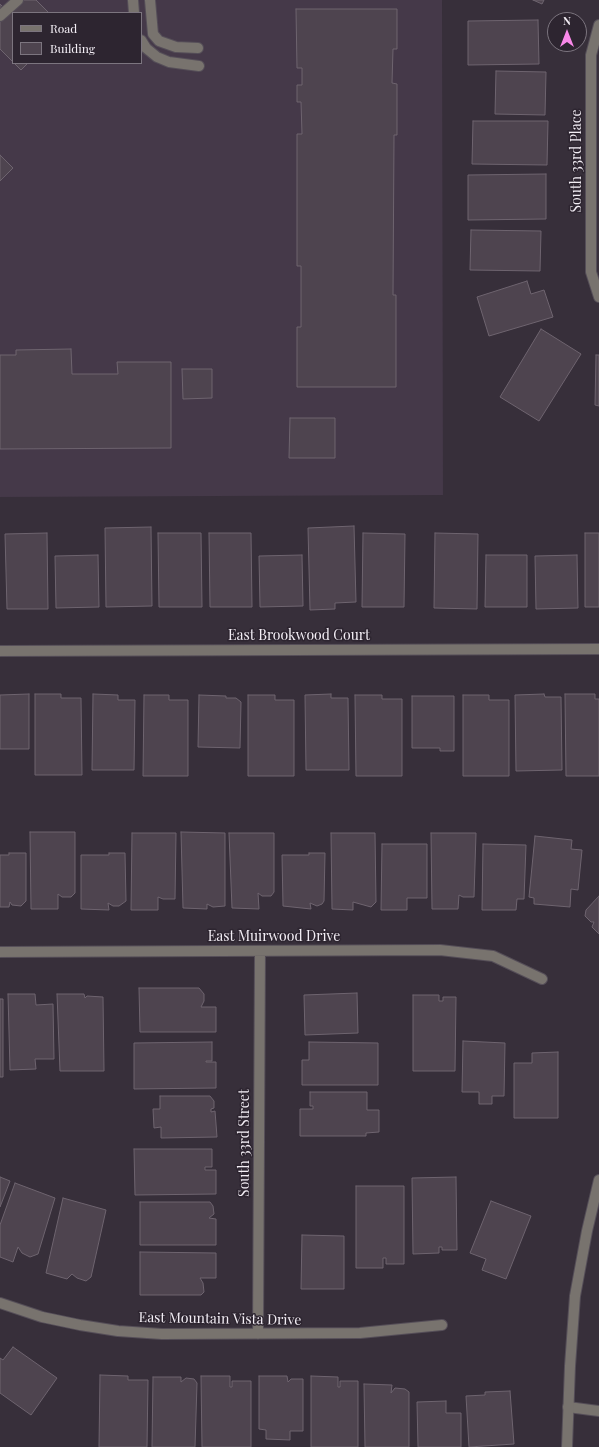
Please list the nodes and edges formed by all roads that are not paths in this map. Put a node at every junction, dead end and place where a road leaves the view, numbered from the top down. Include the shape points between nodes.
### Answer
1 (18, 0) edge
2 (133, 0) edge
3 (150, 0) edge
4 (134, 12) edge
5 (0, 16) edge
6 (599, 25) edge
7 (142, 42) edge
8 (198, 48) dead end
9 (199, 66) dead end
10 (599, 297) edge
11 (599, 649) edge
12 (0, 650) edge
13 (260, 951) junction
14 (0, 952) edge
15 (542, 979) dead end
16 (599, 1180) edge
17 (0, 1303) edge
18 (442, 1325) dead end
19 (258, 1334) junction
20 (568, 1407) junction
21 (599, 1410) edge
22 (567, 1447) edge

1 - 5 street
2 - 4 street
3 - 8 street via 153,34 159,41 176,47
6 - 10 street, South 33rd Place via 591,55 591,272
7 - 9 street via 157,57 169,62
11 - 12 street, East Brookwood Court
13 - 14 street, East Muirwood Drive
13 - 15 street, East Muirwood Drive via 440,950 494,956
13 - 19 street, South 33rd Street
16 - 20 street via 575,1296
17 - 19 street, East Mountain Vista Drive via 42,1317 118,1331 162,1334
18 - 19 street, East Mountain Vista Drive via 360,1333
20 - 21 street
20 - 22 street

